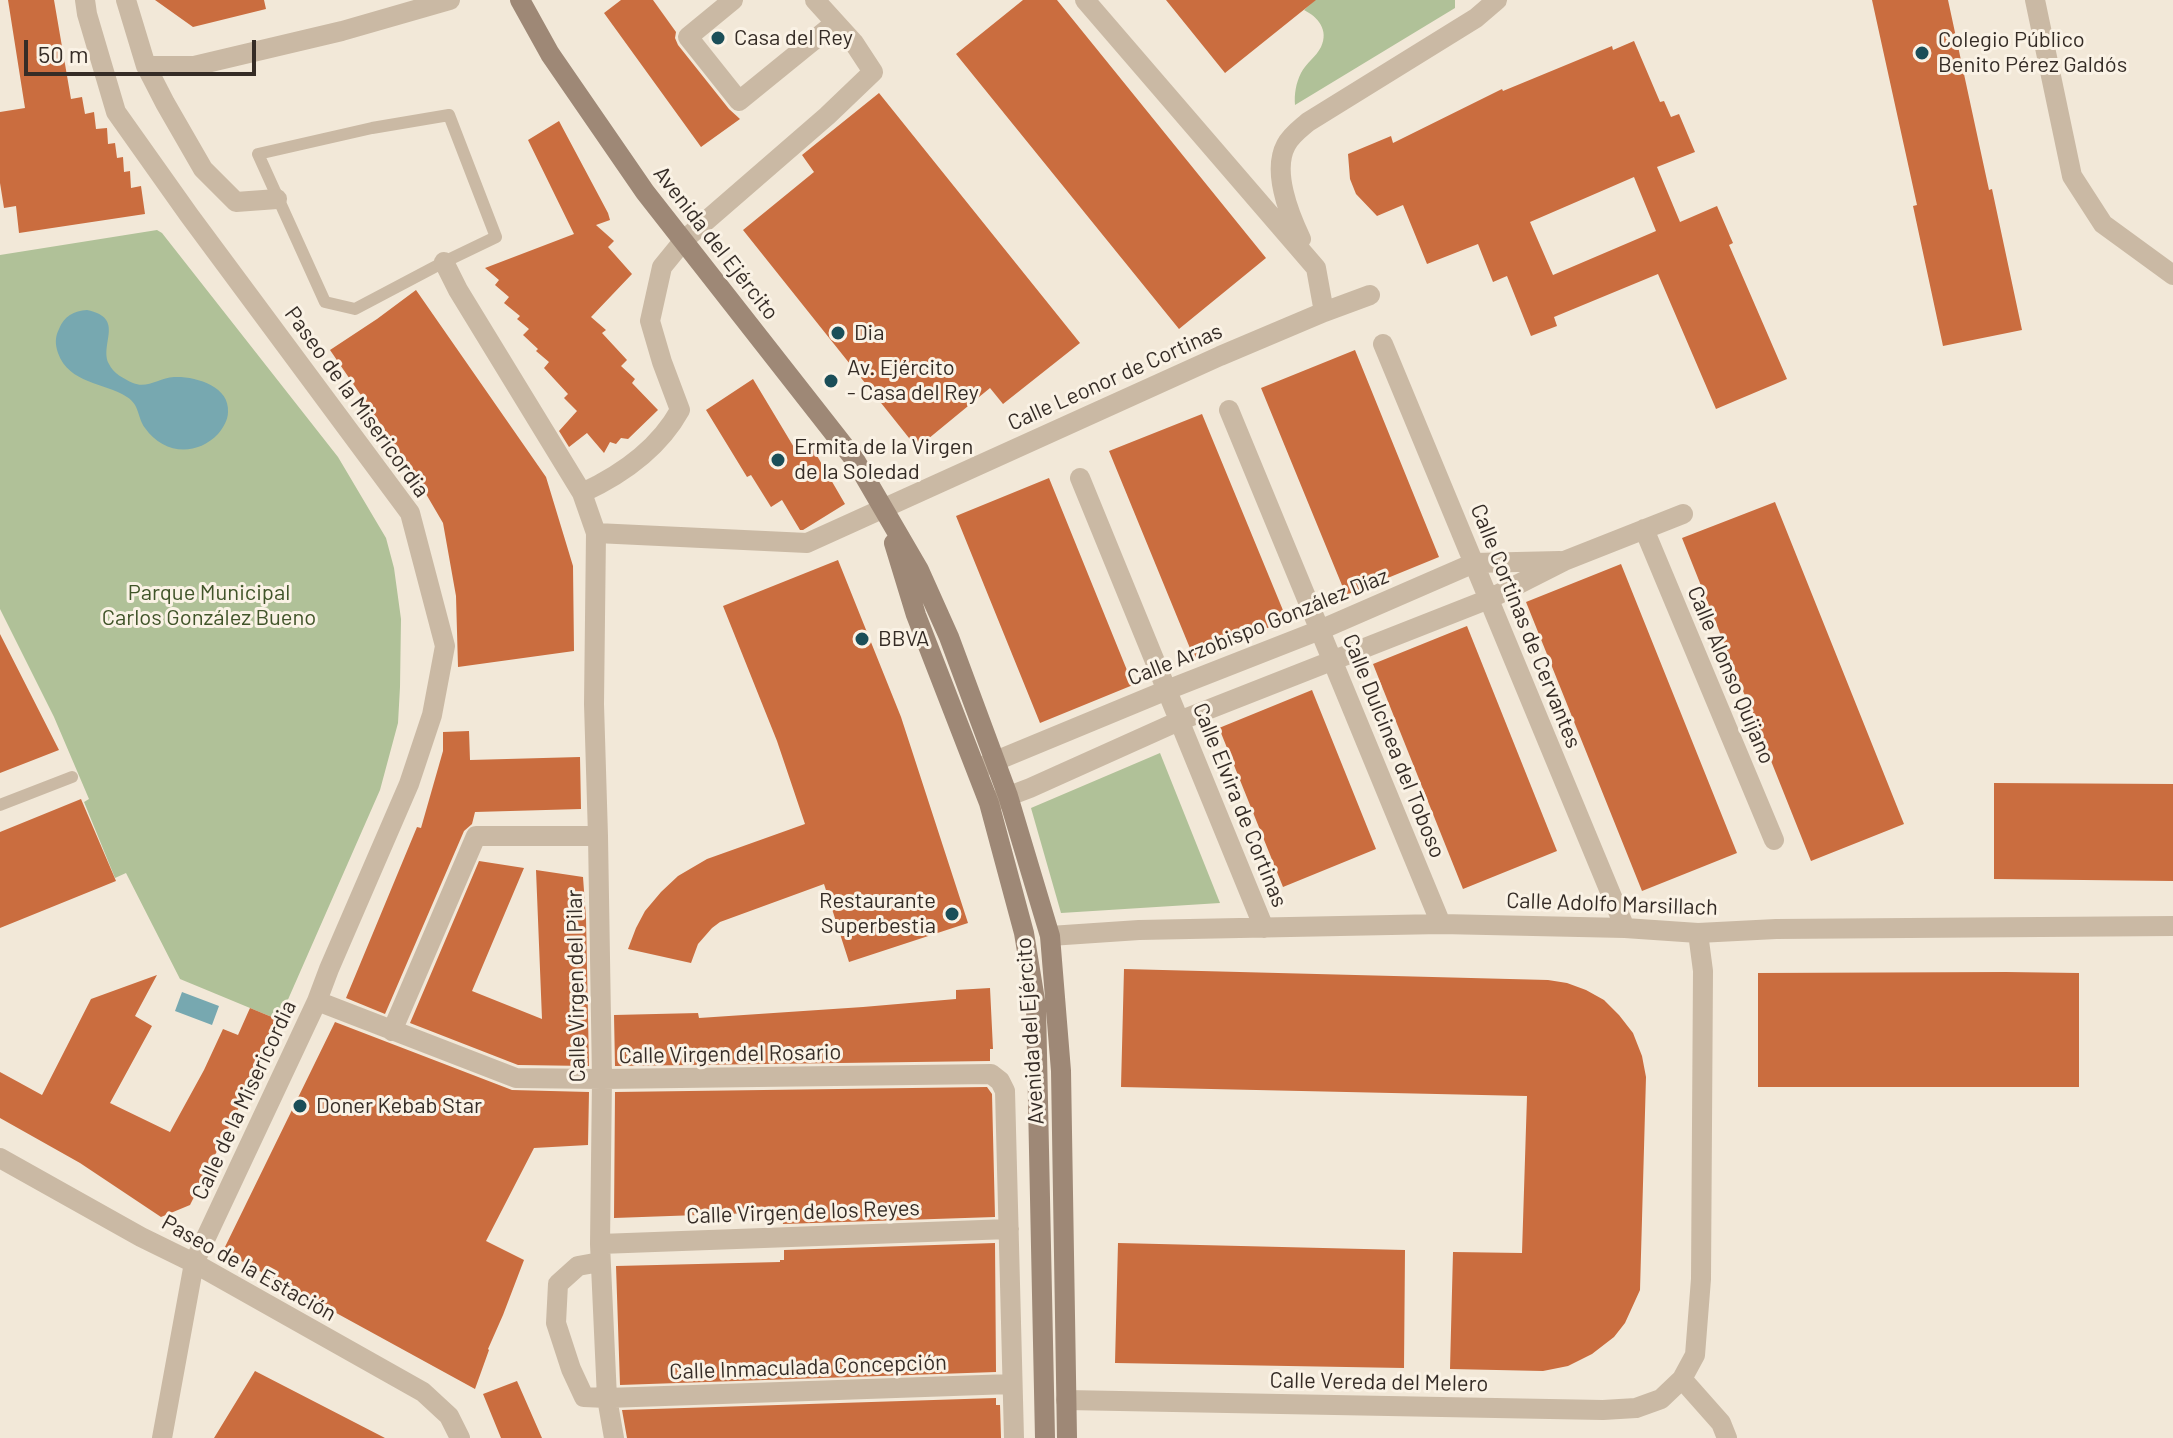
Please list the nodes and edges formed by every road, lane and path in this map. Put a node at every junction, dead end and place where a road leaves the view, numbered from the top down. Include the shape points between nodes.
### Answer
1 (85, 0) edge
2 (126, 0) edge
3 (450, 0) edge
4 (520, 0) edge
5 (733, 0) edge
6 (815, 0) edge
7 (1085, 0) edge
8 (1497, 0) edge
9 (2035, 0) edge
10 (835, 23) junction
11 (146, 66) junction
12 (277, 199) junction
13 (684, 240) junction
14 (444, 262) junction
15 (1316, 268) junction
16 (2173, 275) edge
17 (1370, 295) dead end
18 (1324, 312) junction
19 (1383, 344) dead end
20 (1229, 410) dead end
21 (1080, 478) dead end
22 (582, 493) junction
23 (883, 509) junction
24 (1683, 514) dead end
25 (1644, 529) junction
26 (596, 533) junction
27 (1564, 561) junction
28 (1474, 563) junction
29 (1489, 599) junction
30 (1320, 630) junction
31 (1332, 661) junction
32 (1167, 690) junction
33 (1179, 721) junction
34 (986, 765) junction
35 (72, 777) dead end
36 (999, 799) junction
37 (0, 805) edge
38 (598, 836) junction
39 (1774, 840) dead end
40 (1441, 924) junction
41 (2173, 926) edge
42 (1264, 928) junction
43 (1625, 928) junction
44 (1698, 933) junction
45 (1050, 936) junction
46 (317, 1001) junction
47 (392, 1031) junction
48 (602, 1079) junction
49 (0, 1158) edge
50 (1009, 1229) junction
51 (600, 1253) junction
52 (194, 1263) junction
53 (1682, 1379) junction
54 (1011, 1384) junction
55 (607, 1398) junction
56 (1066, 1400) junction
57 (162, 1438) edge
58 (460, 1438) edge
59 (614, 1438) edge
60 (1014, 1438) edge
61 (1045, 1438) edge
62 (1067, 1438) edge
63 (1727, 1438) edge

1 - 46 street, Paseo de la Misericordia via 116,112 410,513 445,646 432,715 409,784
2 - 11 street
3 - 11 street via 194,66
4 - 13 street, Avenida del Ejército via 550,54
5 - 10 street via 688,37 739,101
6 - 10 street
7 - 15 street
8 - 15 street via 1308,122 1287,142 1280,164 1290,216
9 - 16 street via 2072,176 2103,224
10 - 13 street via 873,72
11 - 12 street via 203,169 236,202
12 - 14 lane via 325,302 355,309
12 - 14 lane via 258,154 449,115 496,237
13 - 22 street via 662,267 650,321 680,410 652,446 611,480
13 - 23 street, Avenida del Ejército via 855,460
14 - 22 street, Calle Virgen del Pilar
15 - 18 street
17 - 18 street, Calle Leonor de Cortinas
18 - 23 street, Calle Leonor de Cortinas
19 - 28 street, Calle Cortinas de Cervantes
20 - 30 street, Calle Dulcinea del Toboso
21 - 32 street, Calle Elvira de Cortinas
22 - 26 street, Calle Virgen del Pilar
23 - 26 street via 807,543
23 - 34 street, Avenida del Ejército via 916,615
24 - 25 street, Calle Arzobispo González Díaz
25 - 27 street, Calle Arzobispo González Díaz
25 - 39 street, Calle Alonso Quijano
26 - 38 street, Calle Virgen del Pilar
27 - 28 street, Calle Arzobispo González Díaz
27 - 29 street, Calle Arzobispo González Díaz
28 - 29 street, Calle Cortinas de Cervantes
28 - 30 street, Calle Arzobispo González Díaz
29 - 31 street, Calle Arzobispo González Díaz
29 - 43 street, Calle Cortinas de Cervantes
30 - 31 street, Calle Dulcinea del Toboso
30 - 32 street, Calle Arzobispo González Díaz
31 - 33 street, Calle Arzobispo González Díaz
31 - 40 street, Calle Dulcinea del Toboso
32 - 33 street, Calle Elvira de Cortinas
32 - 34 street, Calle Arzobispo González Díaz
33 - 36 street, Calle Arzobispo González Díaz
33 - 42 street, Calle Elvira de Cortinas
34 - 36 street, Avenida del Ejército
35 - 37 lane
36 - 45 street, Avenida del Ejército
36 - 61 street, Avenida del Ejército via 1036,1006
38 - 47 street via 476,836
38 - 48 street, Calle Virgen del Pilar
40 - 42 street, Calle Adolfo Marsillach
40 - 43 street, Calle Adolfo Marsillach
41 - 44 street, Calle Adolfo Marsillach
42 - 45 street, Calle Adolfo Marsillach
43 - 44 street, Calle Adolfo Marsillach
44 - 53 street via 1703,971 1701,1279 1695,1355
45 - 56 street, Avenida del Ejército via 1061,1071
46 - 47 street, Calle Virgen del Rosario
46 - 52 street, Calle de la Misericordia
47 - 48 street, Calle Virgen del Rosario via 516,1078
48 - 50 street, Calle Virgen del Rosario via 991,1074 1005,1091
48 - 51 street, Calle Virgen del Pilar
49 - 52 street, Paseo de la Estación
50 - 51 street, Calle Virgen de los Reyes
50 - 54 street
51 - 55 street, Calle Virgen del Pilar
51 - 55 street via 558,1284 556,1323 584,1397
52 - 57 street, Calle de la Misericordia
52 - 58 street, Paseo de la Estación via 423,1392 449,1416
53 - 56 street, Calle Vereda del Melero via 1661,1399 1636,1408 1603,1410
53 - 63 street via 1721,1423
54 - 55 street, Calle Inmaculada Concepción
54 - 60 street
55 - 59 street, Calle Virgen del Pilar
56 - 62 street, Avenida del Ejército

